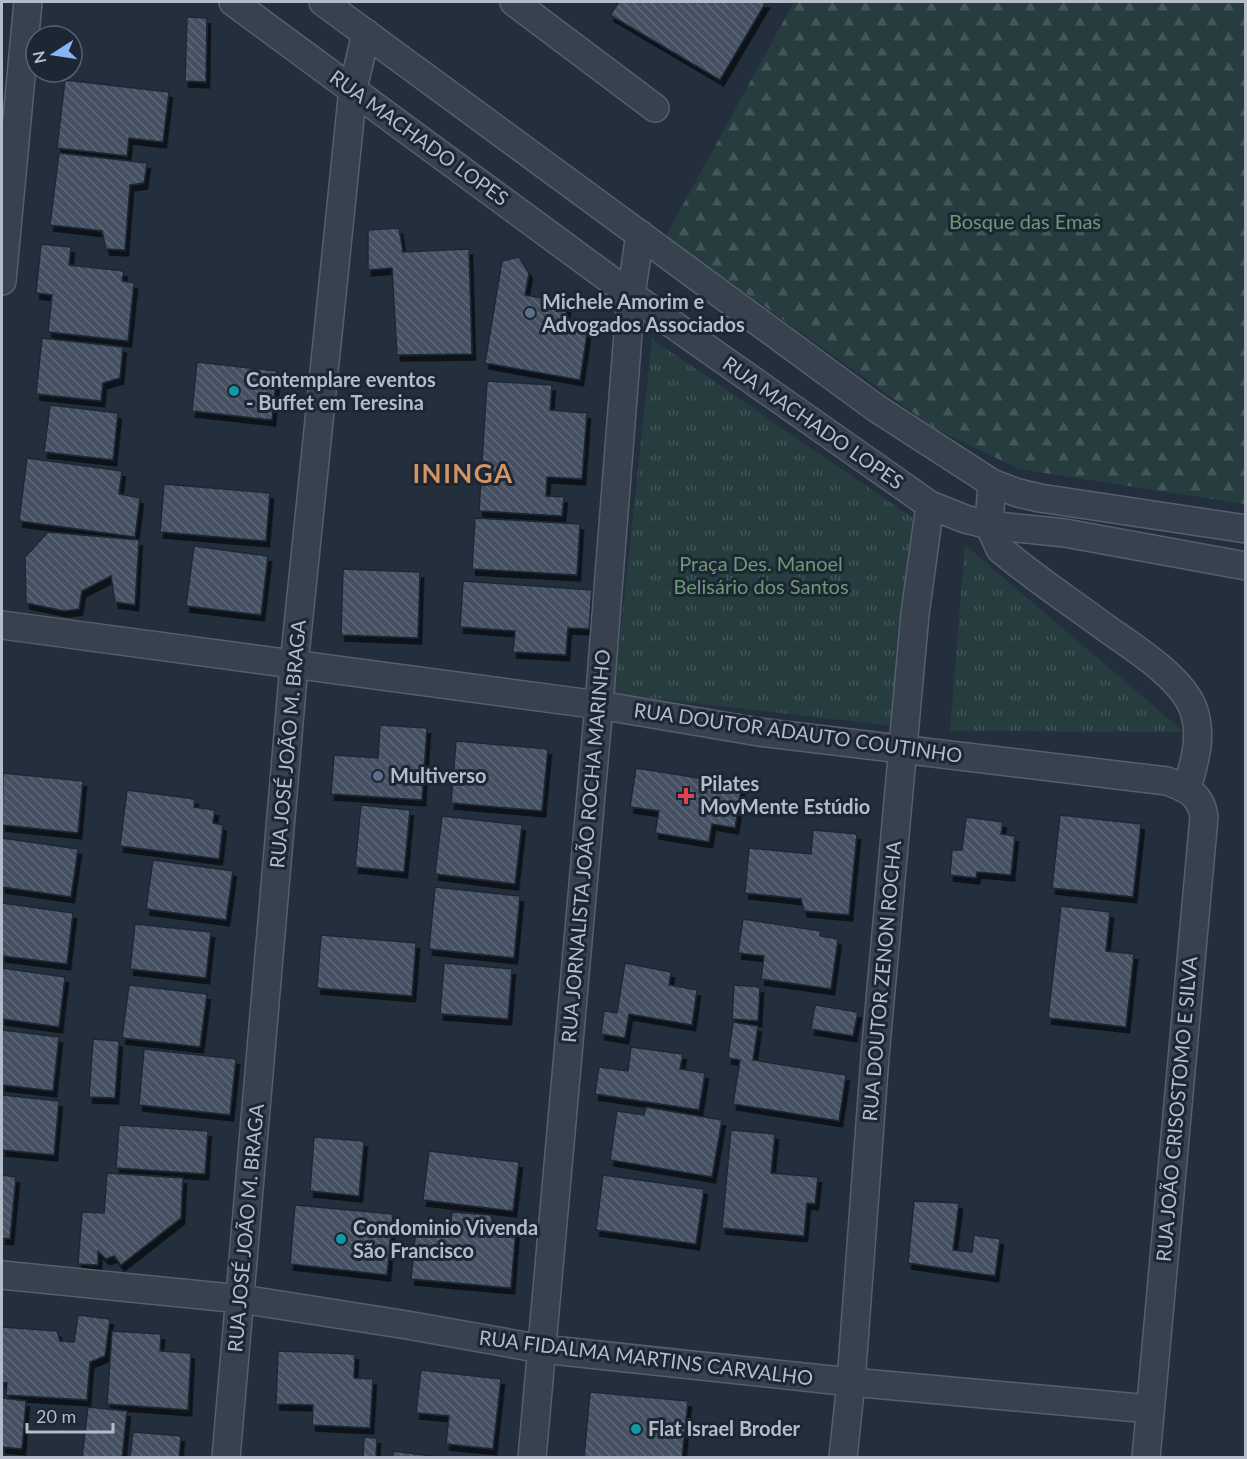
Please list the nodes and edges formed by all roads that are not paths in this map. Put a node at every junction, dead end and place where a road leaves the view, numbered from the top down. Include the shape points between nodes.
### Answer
1 (28, 2) edge
2 (232, 2) edge
3 (324, 2) edge
4 (514, 2) edge
5 (366, 33) junction
6 (352, 88) junction
7 (655, 108) dead end
8 (640, 234) junction
9 (2, 281) edge
10 (631, 295) junction
11 (992, 483) junction
12 (930, 505) junction
13 (989, 525) junction
14 (1245, 529) edge
15 (1245, 566) edge
16 (2, 625) edge
17 (294, 665) junction
18 (599, 705) junction
19 (903, 748) junction
20 (1177, 784) junction
21 (2, 1275) edge
22 (241, 1299) junction
23 (542, 1349) junction
24 (851, 1382) junction
25 (1150, 1409) junction
26 (226, 1458) edge
27 (532, 1458) edge
28 (843, 1458) edge
29 (1146, 1458) edge

1 - 9 street
2 - 6 street, RUA MACHADO LOPES
3 - 5 street
4 - 7 street
5 - 6 street, RUA JOSÉ JOÃO M. BRAGA
5 - 8 street
6 - 10 street, RUA MACHADO LOPES
6 - 17 street, RUA JOSÉ JOÃO M. BRAGA
8 - 10 street, RUA JORNALISTA JOÃO ROCHA MARINHO
8 - 11 street via 876,408
10 - 12 street, RUA MACHADO LOPES
10 - 18 street, RUA JORNALISTA JOÃO ROCHA MARINHO
11 - 13 street
11 - 14 street via 1040,498
12 - 13 street, RUA MACHADO LOPES
12 - 19 street, RUA DOUTOR ZENON ROCHA
13 - 15 street, RUA MACHADO LOPES via 1065,533
13 - 20 street via 1000,549 1150,660 1183,690 1197,726 1198,751
16 - 17 street, RUA DOUTOR ADAUTO COUTINHO
17 - 18 street, RUA DOUTOR ADAUTO COUTINHO
17 - 22 street, RUA JOSÉ JOÃO M. BRAGA
18 - 19 street, RUA DOUTOR ADAUTO COUTINHO via 759,732
18 - 23 street, RUA JORNALISTA JOÃO ROCHA MARINHO
19 - 20 street, RUA DOUTOR ADAUTO COUTINHO
19 - 24 street, RUA DOUTOR ZENON ROCHA
20 - 25 street, RUA JOÃO CRISOSTOMO E SILVA via 1197,797 1204,817
21 - 22 street, RUA FIDALMA MARTINS CARVALHO
22 - 23 street, RUA FIDALMA MARTINS CARVALHO
22 - 26 street, RUA JOSÉ JOÃO M. BRAGA
23 - 24 street, RUA FIDALMA MARTINS CARVALHO
23 - 27 street, RUA JORNALISTA JOÃO ROCHA MARINHO
24 - 25 street, RUA FIDALMA MARTINS CARVALHO
24 - 28 street, RUA DOUTOR ZENON ROCHA
25 - 29 street, RUA JOÃO CRISOSTOMO E SILVA

